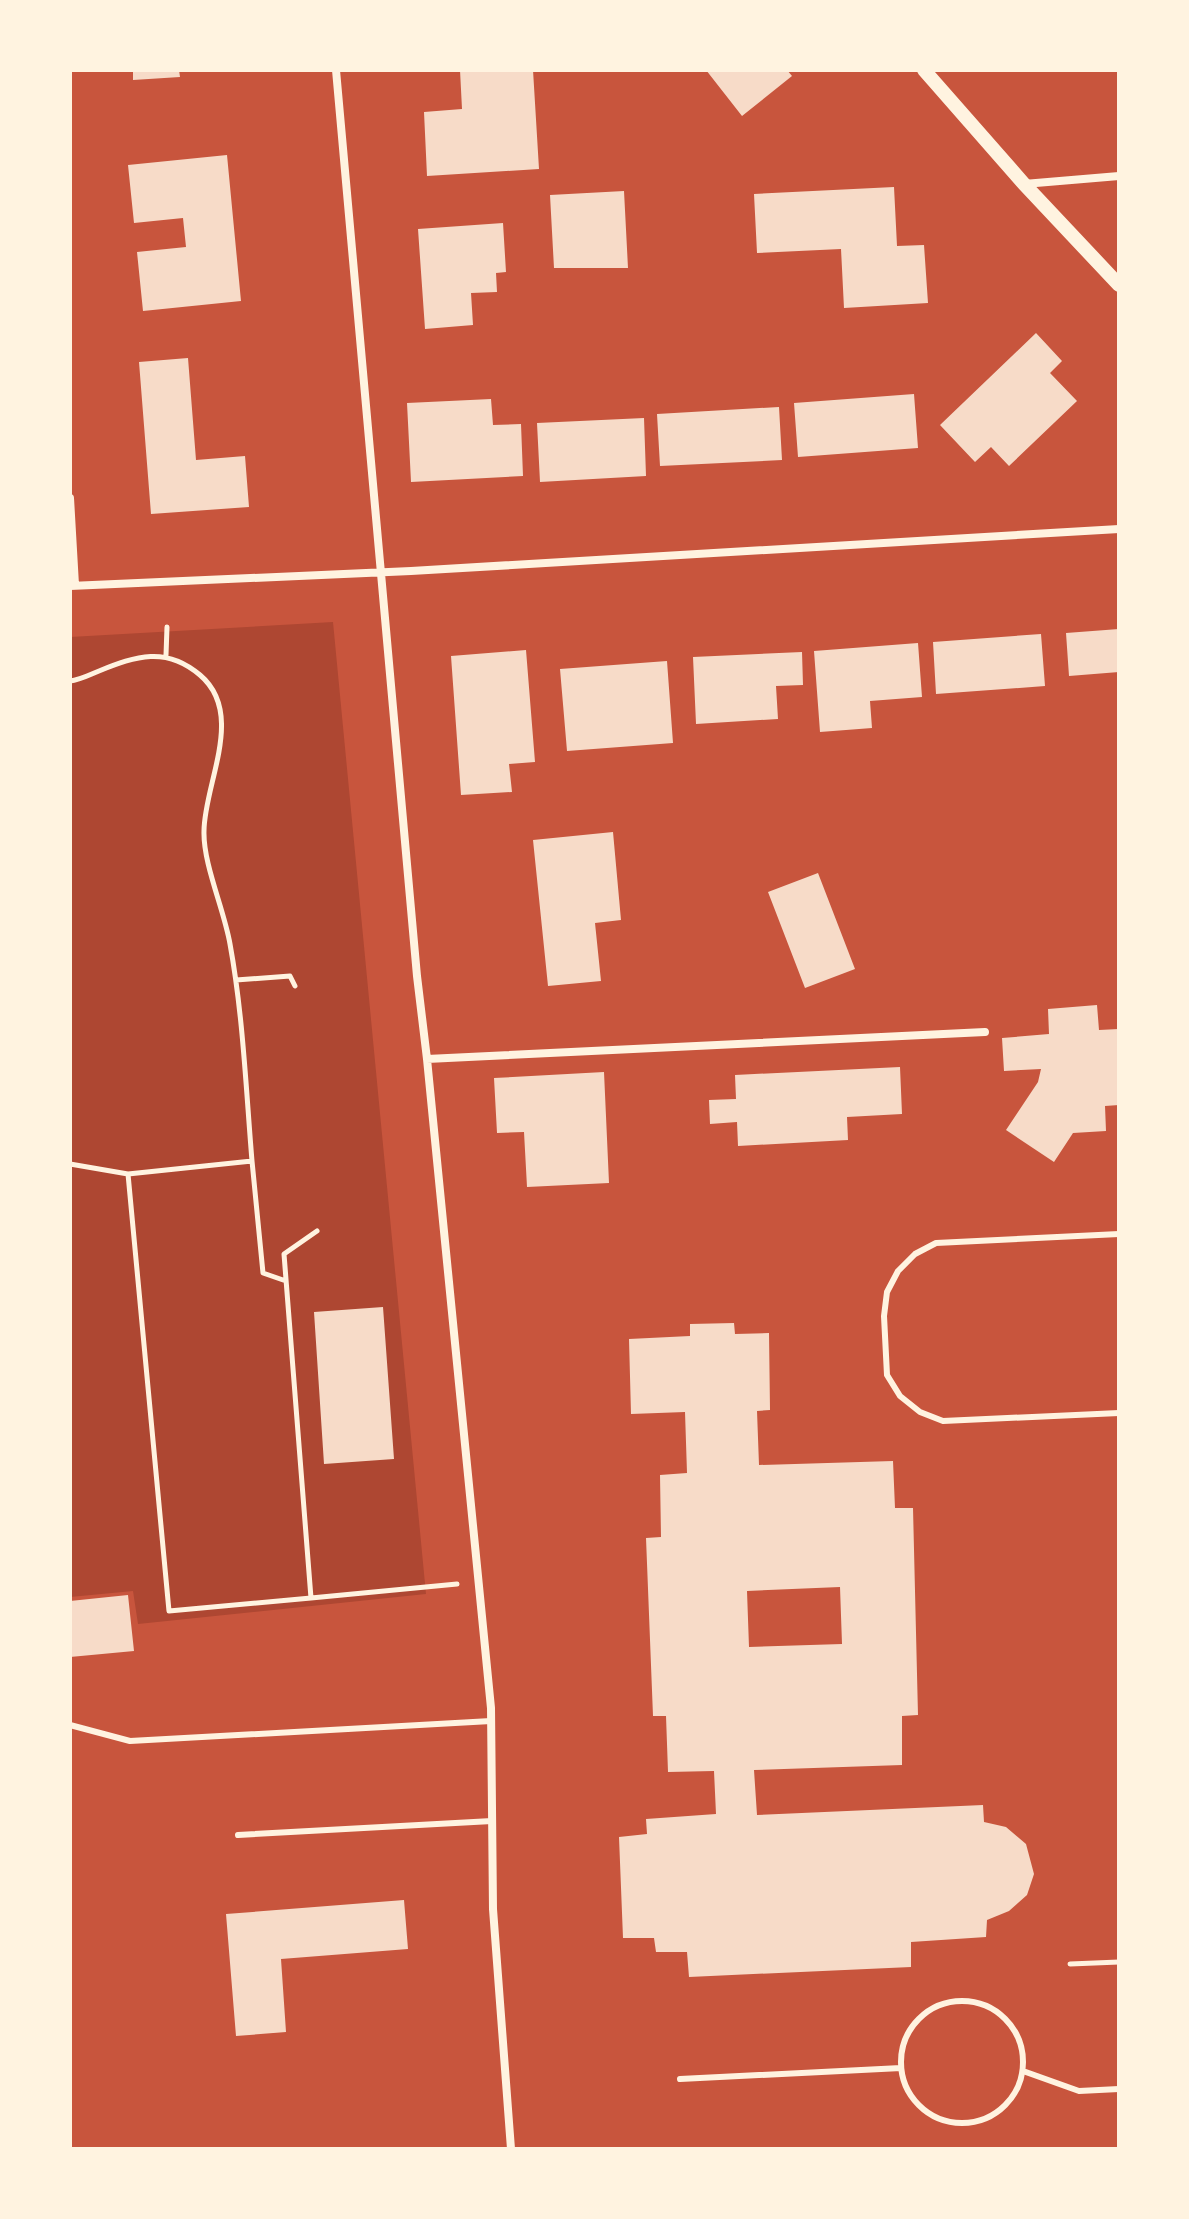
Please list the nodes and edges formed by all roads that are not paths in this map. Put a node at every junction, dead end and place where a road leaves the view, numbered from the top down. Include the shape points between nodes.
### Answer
1 (336, 70) edge
2 (924, 70) edge
3 (1119, 176) edge
4 (1024, 184) junction
5 (1119, 285) edge
6 (70, 498) edge
7 (1119, 529) edge
8 (380, 573) junction
9 (73, 586) edge
10 (985, 1032) dead end
11 (427, 1059) junction
12 (1119, 1234) edge
13 (1119, 1413) edge
14 (491, 1721) junction
15 (70, 1725) edge
16 (492, 1821) junction
17 (238, 1835) dead end
18 (901, 2068) junction
19 (1023, 2071) junction
20 (680, 2079) dead end
21 (1119, 2089) edge
22 (511, 2149) edge

1 - 8 street
2 - 4 street
3 - 4 street
4 - 5 street
6 - 9 street
7 - 8 street
8 - 9 street
8 - 11 street
10 - 11 street
11 - 14 street
12 - 13 lane via 936,1243 898,1271 887,1292 885,1331 887,1375 900,1396 943,1421
14 - 15 lane via 130,1741
14 - 16 street
16 - 17 lane
16 - 22 street via 493,1909
18 - 19 lane via 904,2085 923,2110 969,2123 999,2111 1019,2087
18 - 19 lane via 901,2053 914,2023 955,2001 987,2006 1000,2014 1019,2040
18 - 20 lane
19 - 21 lane via 1079,2091

